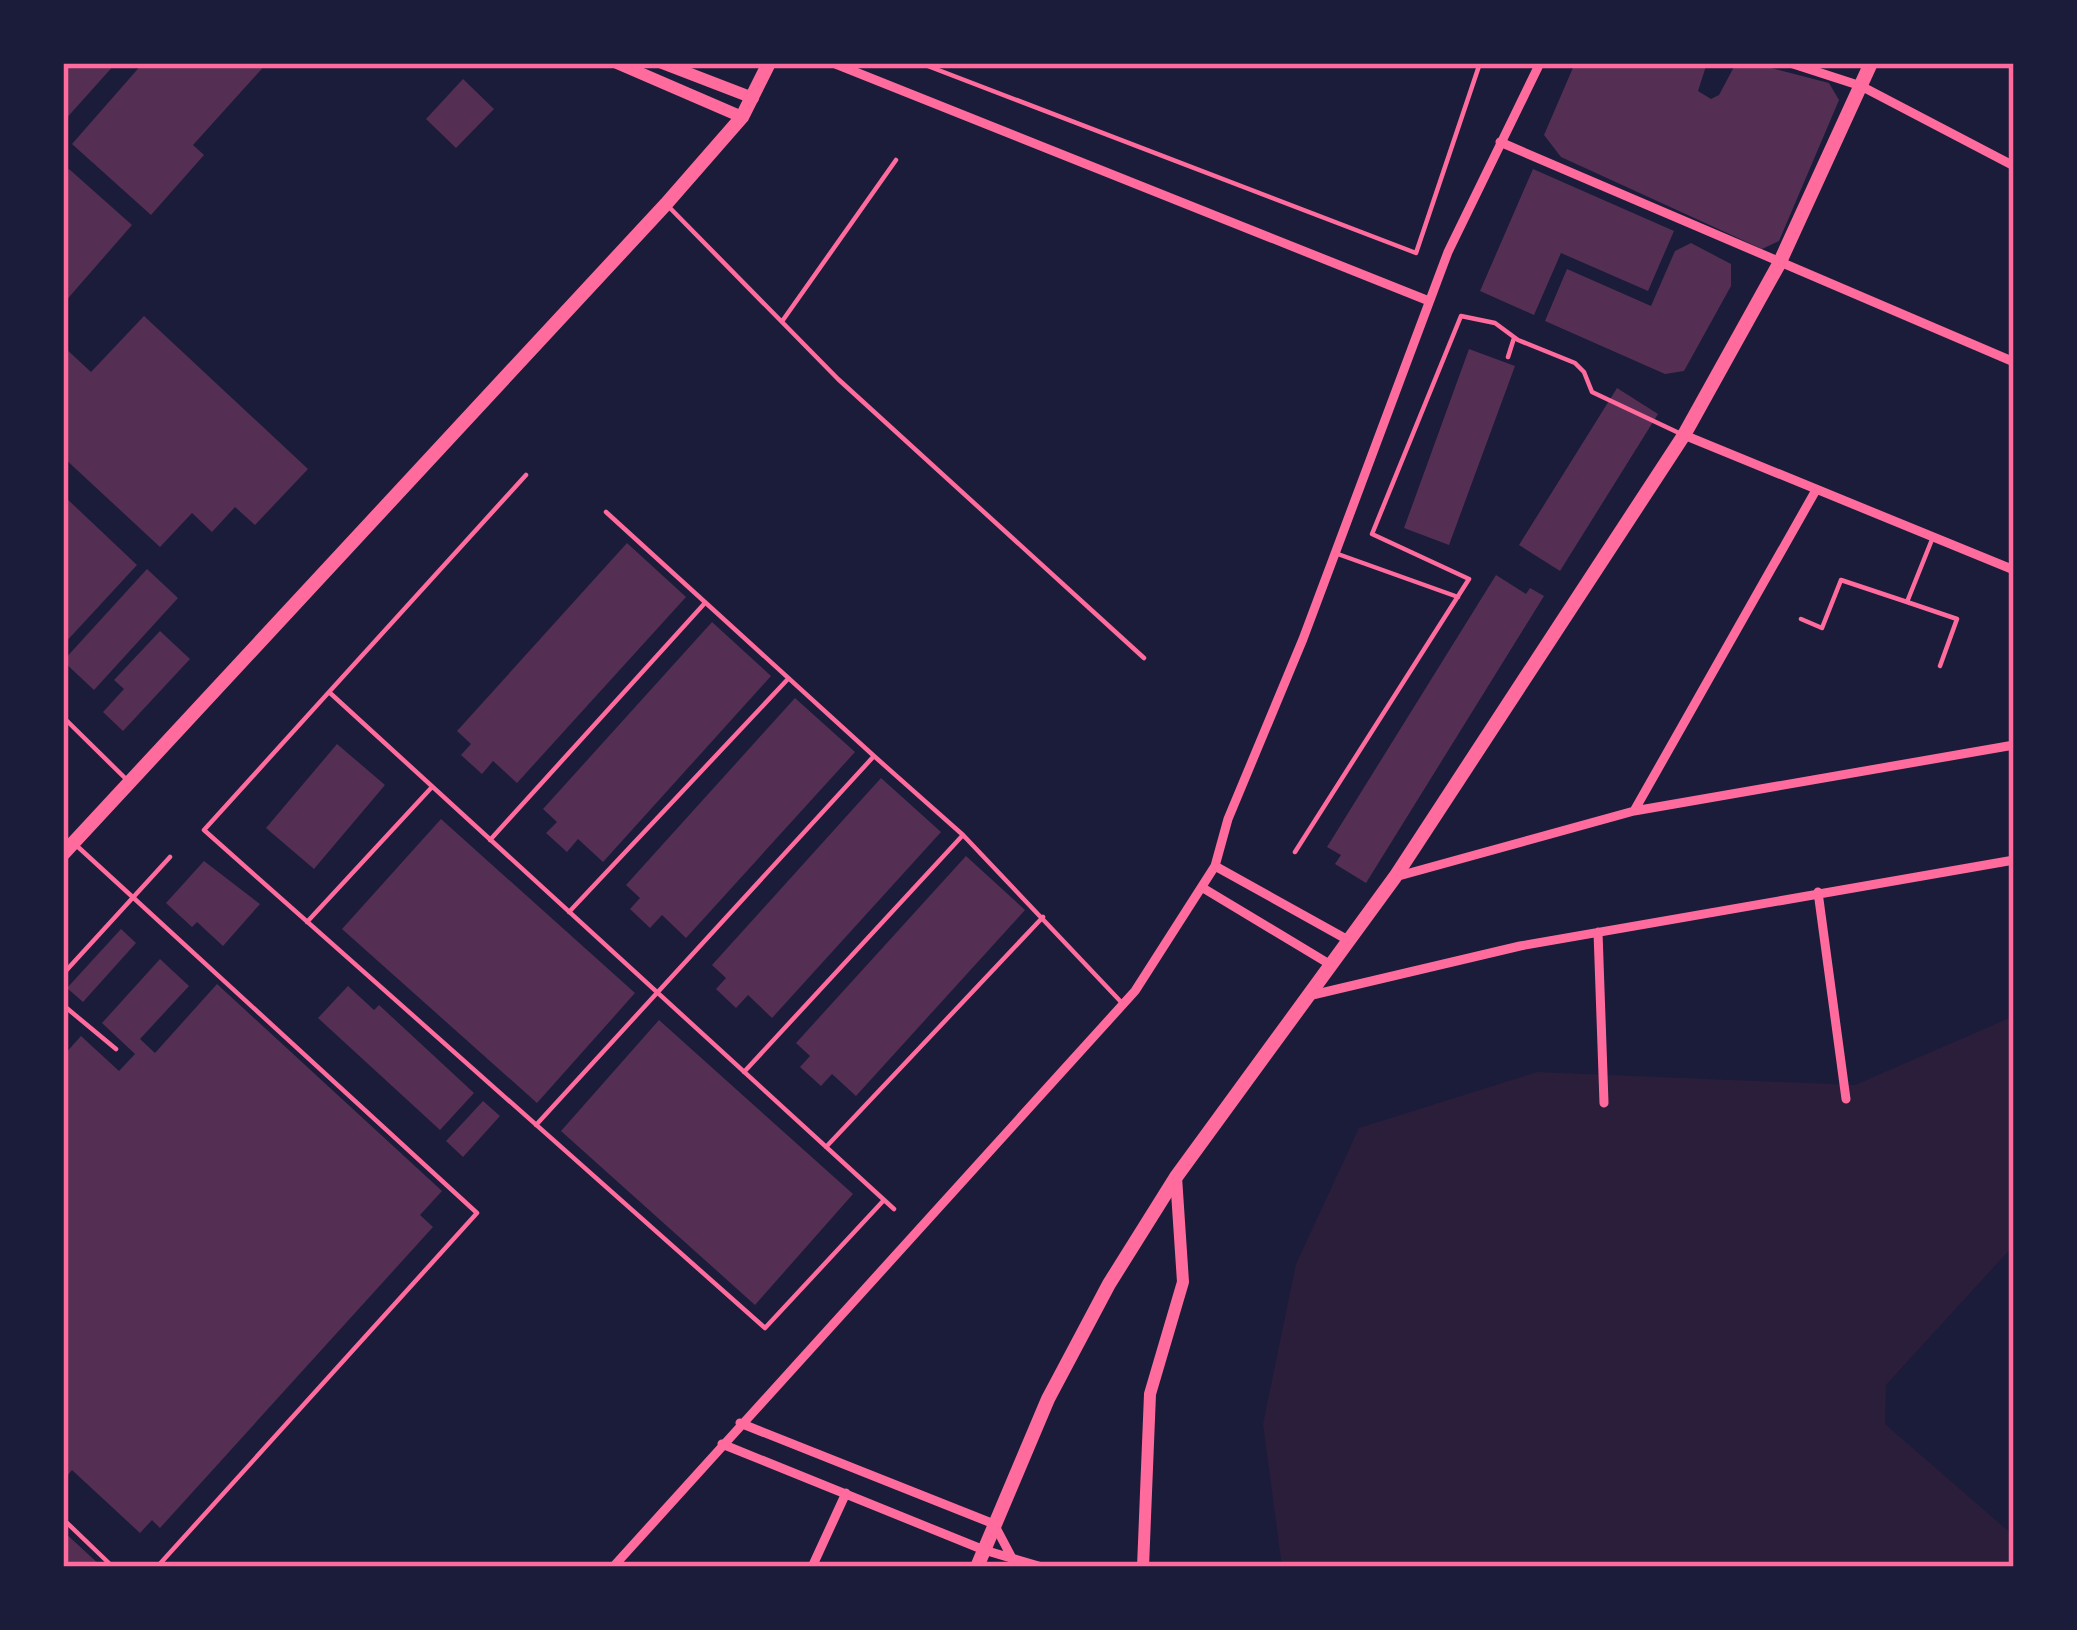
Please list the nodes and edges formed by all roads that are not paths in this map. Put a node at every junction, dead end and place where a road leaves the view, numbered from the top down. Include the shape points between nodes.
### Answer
1 (662, 63) edge
2 (769, 63) edge
3 (832, 63) edge
4 (920, 63) edge
5 (1480, 63) edge
6 (1540, 63) edge
7 (1790, 63) edge
8 (1871, 63) edge
9 (626, 65) edge
10 (1861, 86) junction
11 (753, 98) junction
12 (742, 117) junction
13 (1500, 142) junction
14 (896, 160) dead end
15 (2014, 166) edge
16 (666, 204) junction
17 (1779, 264) junction
18 (1429, 301) junction
19 (784, 320) junction
20 (1514, 338) junction
21 (1508, 357) dead end
22 (2014, 362) edge
23 (1684, 435) junction
24 (526, 476) dead end
25 (1816, 490) junction
26 (606, 512) dead end
27 (1933, 537) junction
28 (1335, 553) junction
29 (2014, 570) edge
30 (1458, 597) junction
31 (705, 602) junction
32 (1907, 602) junction
33 (1801, 620) dead end
34 (1144, 658) dead end
35 (1940, 667) dead end
36 (789, 678) junction
37 (329, 692) junction
38 (63, 717) edge
39 (2014, 745) edge
40 (874, 756) junction
41 (130, 783) junction
42 (432, 787) junction
43 (1634, 811) junction
44 (963, 835) junction
45 (490, 840) junction
46 (68, 848) edge
47 (1294, 852) dead end
48 (170, 857) dead end
49 (2014, 860) edge
50 (1215, 866) junction
51 (1395, 877) junction
52 (1203, 888) junction
53 (1818, 892) junction
54 (133, 896) junction
55 (569, 912) junction
56 (1043, 916) junction
57 (307, 922) junction
58 (1598, 932) junction
59 (1348, 940) junction
60 (1331, 965) junction
61 (63, 974) edge
62 (657, 993) junction
63 (1309, 996) junction
64 (1123, 1004) junction
65 (63, 1005) edge
66 (116, 1048) dead end
67 (744, 1072) junction
68 (1846, 1099) dead end
69 (1604, 1103) dead end
70 (536, 1125) junction
71 (826, 1147) junction
72 (1175, 1177) junction
73 (884, 1200) junction
74 (894, 1209) dead end
75 (740, 1423) junction
76 (722, 1444) junction
77 (846, 1493) junction
78 (63, 1519) edge
79 (994, 1524) junction
80 (984, 1550) junction
81 (1012, 1558) junction
82 (811, 1565) edge
83 (113, 1567) edge
84 (157, 1567) edge
85 (613, 1567) edge
86 (976, 1567) edge
87 (1042, 1567) edge
88 (1143, 1567) edge

1 - 11 street
2 - 11 main road
3 - 18 street
4 - 5 lane via 1416,253
6 - 13 street
7 - 10 street
8 - 10 main road
9 - 12 street
10 - 15 street
10 - 17 main road
11 - 12 main road
12 - 16 main road
13 - 17 street
13 - 18 street
14 - 19 lane
16 - 19 lane
16 - 41 main road
17 - 22 street
17 - 23 main road
18 - 28 street
19 - 34 lane via 838,380
20 - 21 lane
20 - 23 lane via 1574,363 1592,392
20 - 30 lane via 1495,323 1461,316 1372,534 1469,579
23 - 25 street
23 - 51 main road
24 - 37 lane
25 - 27 street
25 - 43 street
26 - 31 lane
27 - 29 street
27 - 32 lane
28 - 30 lane
28 - 50 street
30 - 47 lane
31 - 36 lane
31 - 45 lane
32 - 33 lane via 1841,580 1822,628
32 - 35 lane via 1958,619
36 - 40 lane
36 - 55 lane
37 - 42 lane
37 - 57 lane via 204,830
38 - 41 lane
39 - 43 street
40 - 44 lane
40 - 62 lane
41 - 46 main road
42 - 45 lane
42 - 57 lane
43 - 51 street
44 - 56 lane
44 - 67 lane
45 - 55 lane
46 - 54 lane
48 - 54 lane
49 - 53 street
50 - 52 street
50 - 59 street
51 - 59 main road
52 - 60 street
52 - 64 street
53 - 58 street
53 - 68 street
54 - 61 lane
54 - 84 lane via 477,1213
55 - 62 lane
56 - 64 lane
56 - 71 lane
57 - 70 lane
58 - 63 street
58 - 69 street
59 - 60 main road
60 - 63 main road
62 - 67 lane
62 - 70 lane
63 - 72 main road
64 - 75 street
65 - 66 lane
67 - 71 lane
70 - 73 lane via 765,1328
71 - 73 lane
72 - 79 main road via 1048,1400
72 - 88 street via 1183,1282 1150,1394
73 - 74 lane
75 - 76 street
75 - 79 street
76 - 77 street
76 - 85 street
77 - 80 street
77 - 82 street
78 - 83 lane
79 - 80 main road
79 - 81 street
80 - 81 street
80 - 86 main road
81 - 87 street

